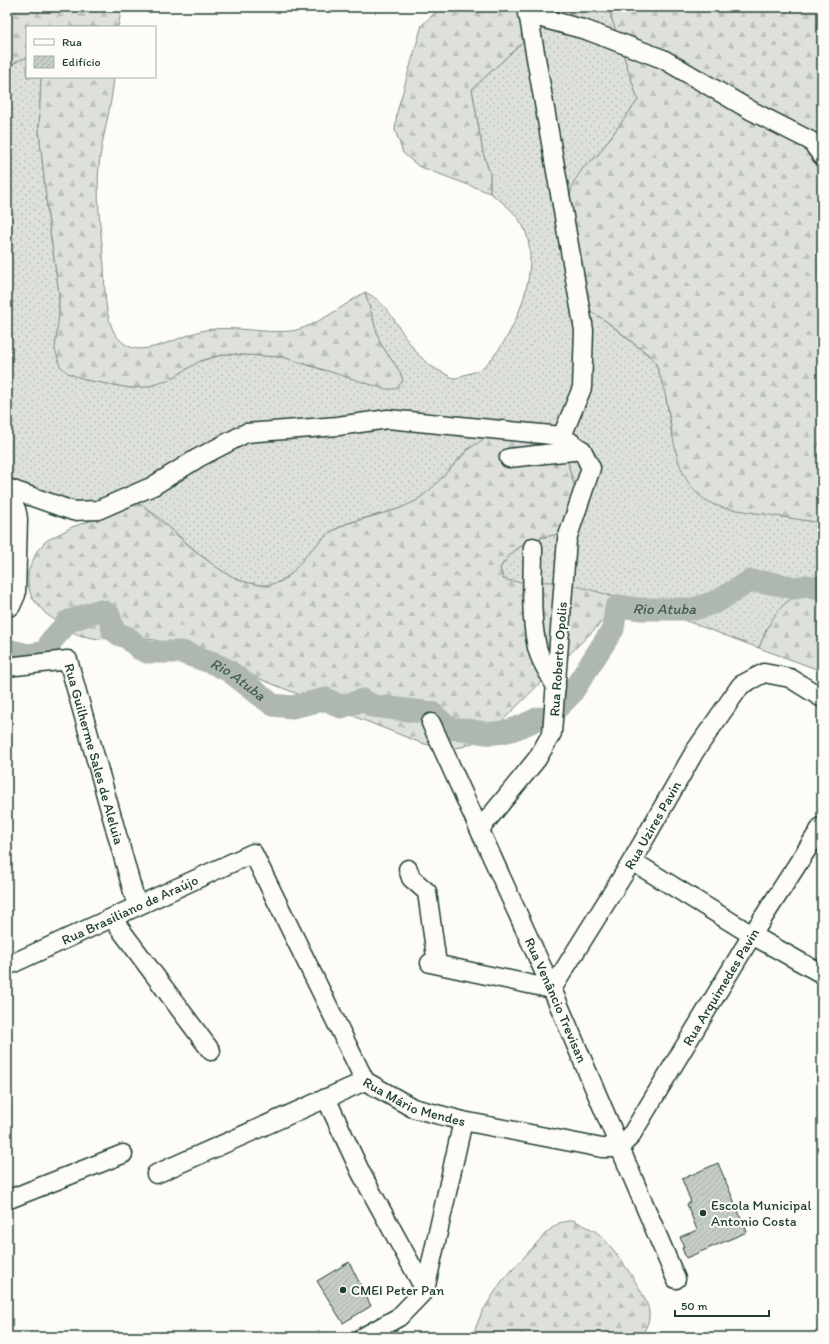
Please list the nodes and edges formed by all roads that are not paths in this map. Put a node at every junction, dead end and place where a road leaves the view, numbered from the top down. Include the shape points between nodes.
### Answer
1 (527, 11) edge
2 (822, 156) edge
3 (562, 436) junction
4 (582, 450) junction
5 (509, 458) dead end
6 (7, 488) edge
7 (7, 501) edge
8 (534, 547) dead end
9 (7, 607) edge
10 (7, 667) edge
11 (556, 687) junction
12 (822, 698) edge
13 (431, 723) dead end
14 (822, 826) edge
15 (480, 829) junction
16 (632, 861) junction
17 (408, 869) dead end
18 (136, 906) junction
19 (112, 918) junction
20 (752, 935) junction
21 (7, 966) edge
22 (822, 974) edge
23 (552, 989) junction
24 (211, 1051) dead end
25 (365, 1081) junction
26 (326, 1098) junction
27 (463, 1121) junction
28 (619, 1148) junction
29 (122, 1154) dead end
30 (156, 1174) dead end
31 (7, 1200) edge
32 (676, 1279) dead end
33 (425, 1290) junction
34 (363, 1337) edge

1 - 2 street via 663,59 752,111 811,141
1 - 3 street via 584,330 582,388
3 - 4 street
3 - 6 street via 388,419 338,426 246,433 198,458 153,486 98,510 73,511
4 - 5 street
4 - 11 street, Rua Roberto Opolis via 591,468 567,539
7 - 9 street via 13,503 17,509 18,519 16,595
8 - 11 street via 533,616 536,644
10 - 18 street, Rua Guilherme Sales de Aleluia via 68,660
11 - 15 street, Rua Roberto Opolis via 552,733 537,759
12 - 16 street, Rua Uzires Pavin via 790,678 764,673 741,685 704,739
13 - 15 street, Rua Venâncio Trevisan
14 - 20 street, Rua Arquimedes Pavin
15 - 23 street, Rua Venâncio Trevisan
16 - 20 street
16 - 23 street, Rua Uzires Pavin
17 - 23 street via 411,878 427,892 434,964
18 - 19 street, Rua Brasiliano de Araújo
18 - 25 street, Rua Brasiliano de Araújo via 253,853
19 - 21 street, Rua Brasiliano de Araújo
19 - 24 street
20 - 22 street
20 - 28 street, Rua Arquimedes Pavin via 630,1137
23 - 28 street, Rua Venâncio Trevisan
25 - 26 street, Rua Mário Mendes
25 - 27 street, Rua Mário Mendes via 413,1108
26 - 30 street, Rua Mário Mendes
26 - 33 street via 360,1174
27 - 28 street, Rua Mário Mendes via 602,1148
27 - 33 street
28 - 32 street, Rua Venâncio Trevisan
29 - 31 street
33 - 34 street via 399,1317

